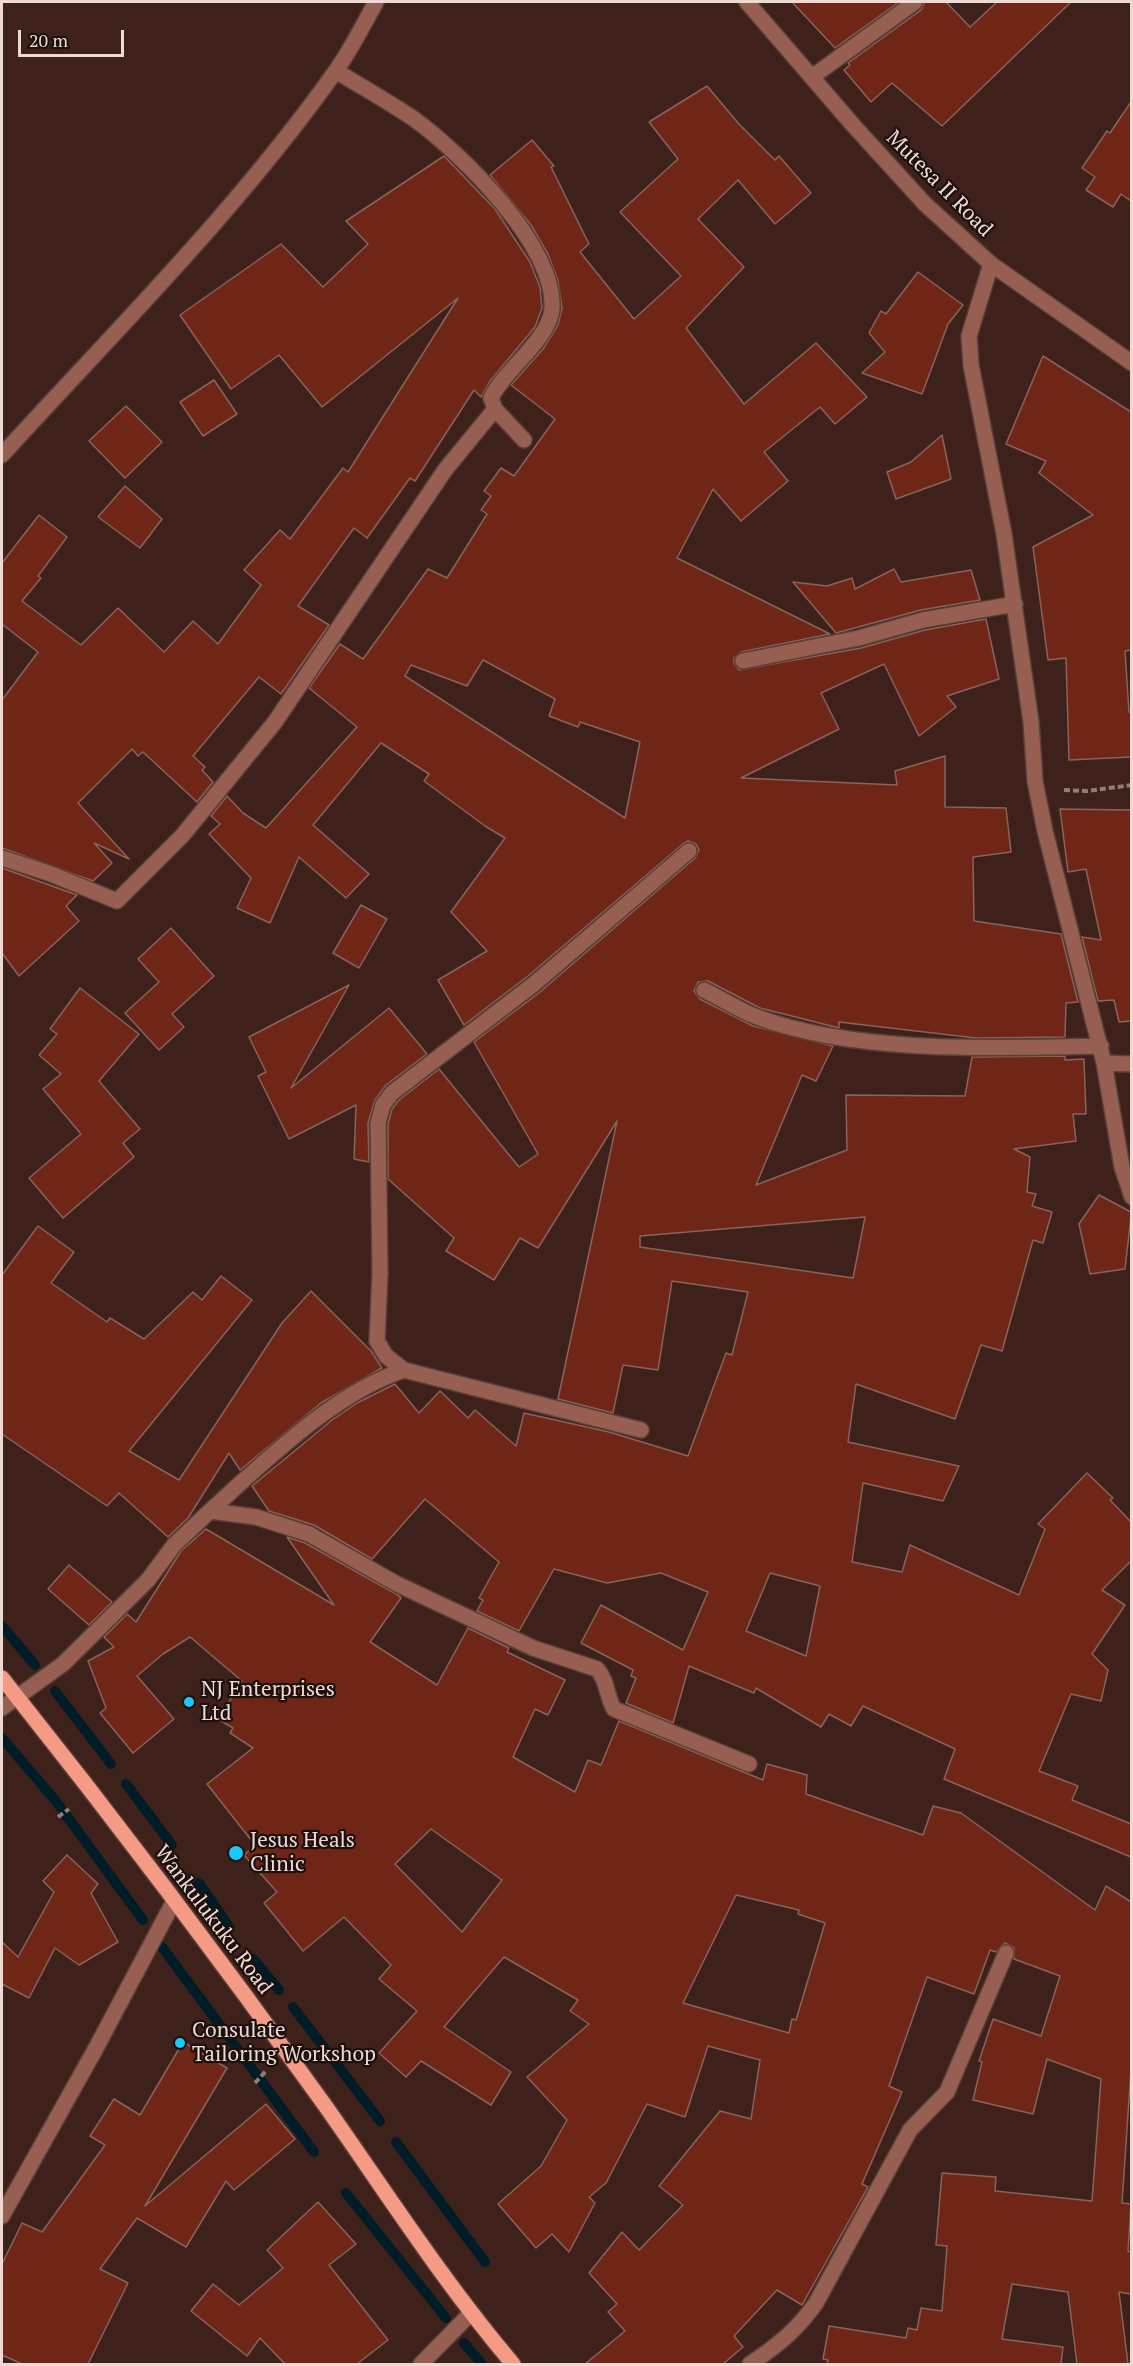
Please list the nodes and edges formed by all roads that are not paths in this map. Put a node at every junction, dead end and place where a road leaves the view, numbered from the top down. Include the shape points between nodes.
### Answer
1 (376, 2) edge
2 (747, 2) edge
3 (915, 2) edge
4 (336, 71) junction
5 (812, 77) junction
6 (991, 264) junction
7 (1131, 363) edge
8 (495, 409) junction
9 (524, 440) dead end
10 (2, 455) edge
11 (1015, 604) junction
12 (743, 661) dead end
13 (689, 851) dead end
14 (2, 858) edge
15 (704, 990) dead end
16 (1101, 1047) junction
17 (1104, 1063) junction
18 (1131, 1064) edge
19 (1131, 1197) edge
20 (404, 1370) junction
21 (641, 1430) dead end
22 (210, 1511) junction
23 (2, 1678) edge
24 (17, 1698) junction
25 (2, 1708) edge
26 (749, 1764) dead end
27 (174, 1901) junction
28 (1006, 1953) dead end
29 (9, 2185) edge
30 (2, 2216) edge
31 (470, 2313) junction
32 (421, 2364) edge
33 (513, 2364) edge
34 (750, 2364) edge

1 - 4 street
2 - 5 street, Mutesa II Road
3 - 5 street
4 - 8 street via 414,120 450,149 478,176 535,248 548,279 552,310 541,336 495,389 491,398
4 - 10 street via 243,190
5 - 6 street, Mutesa II Road via 925,204
6 - 7 street, Mutesa II Road
6 - 11 street via 969,336 971,365
8 - 9 street
8 - 14 street via 445,470 275,722 182,836 117,901
11 - 12 street via 923,620 859,638
11 - 16 street via 1045,831
13 - 20 street via 534,984 383,1105 378,1123 377,1341 386,1356
15 - 16 street via 756,1016 832,1036 1008,1048
16 - 17 street
17 - 18 street
17 - 19 street
20 - 21 street
20 - 22 street via 378,1378 350,1394 261,1464
22 - 24 street via 174,1545 148,1580 63,1664
22 - 26 street via 256,1517 309,1534 397,1584 533,1648 597,1669 604,1677 614,1709
23 - 24 main road, Wankulukuku Road
24 - 25 street
24 - 27 main road, Wankulukuku Road
27 - 29 street via 96,2048
27 - 31 main road, Wankulukuku Road via 323,2103
28 - 34 street via 947,2092 910,2130 816,2303 801,2325
29 - 30 street
31 - 32 street
31 - 33 main road, Wankulukuku Road

